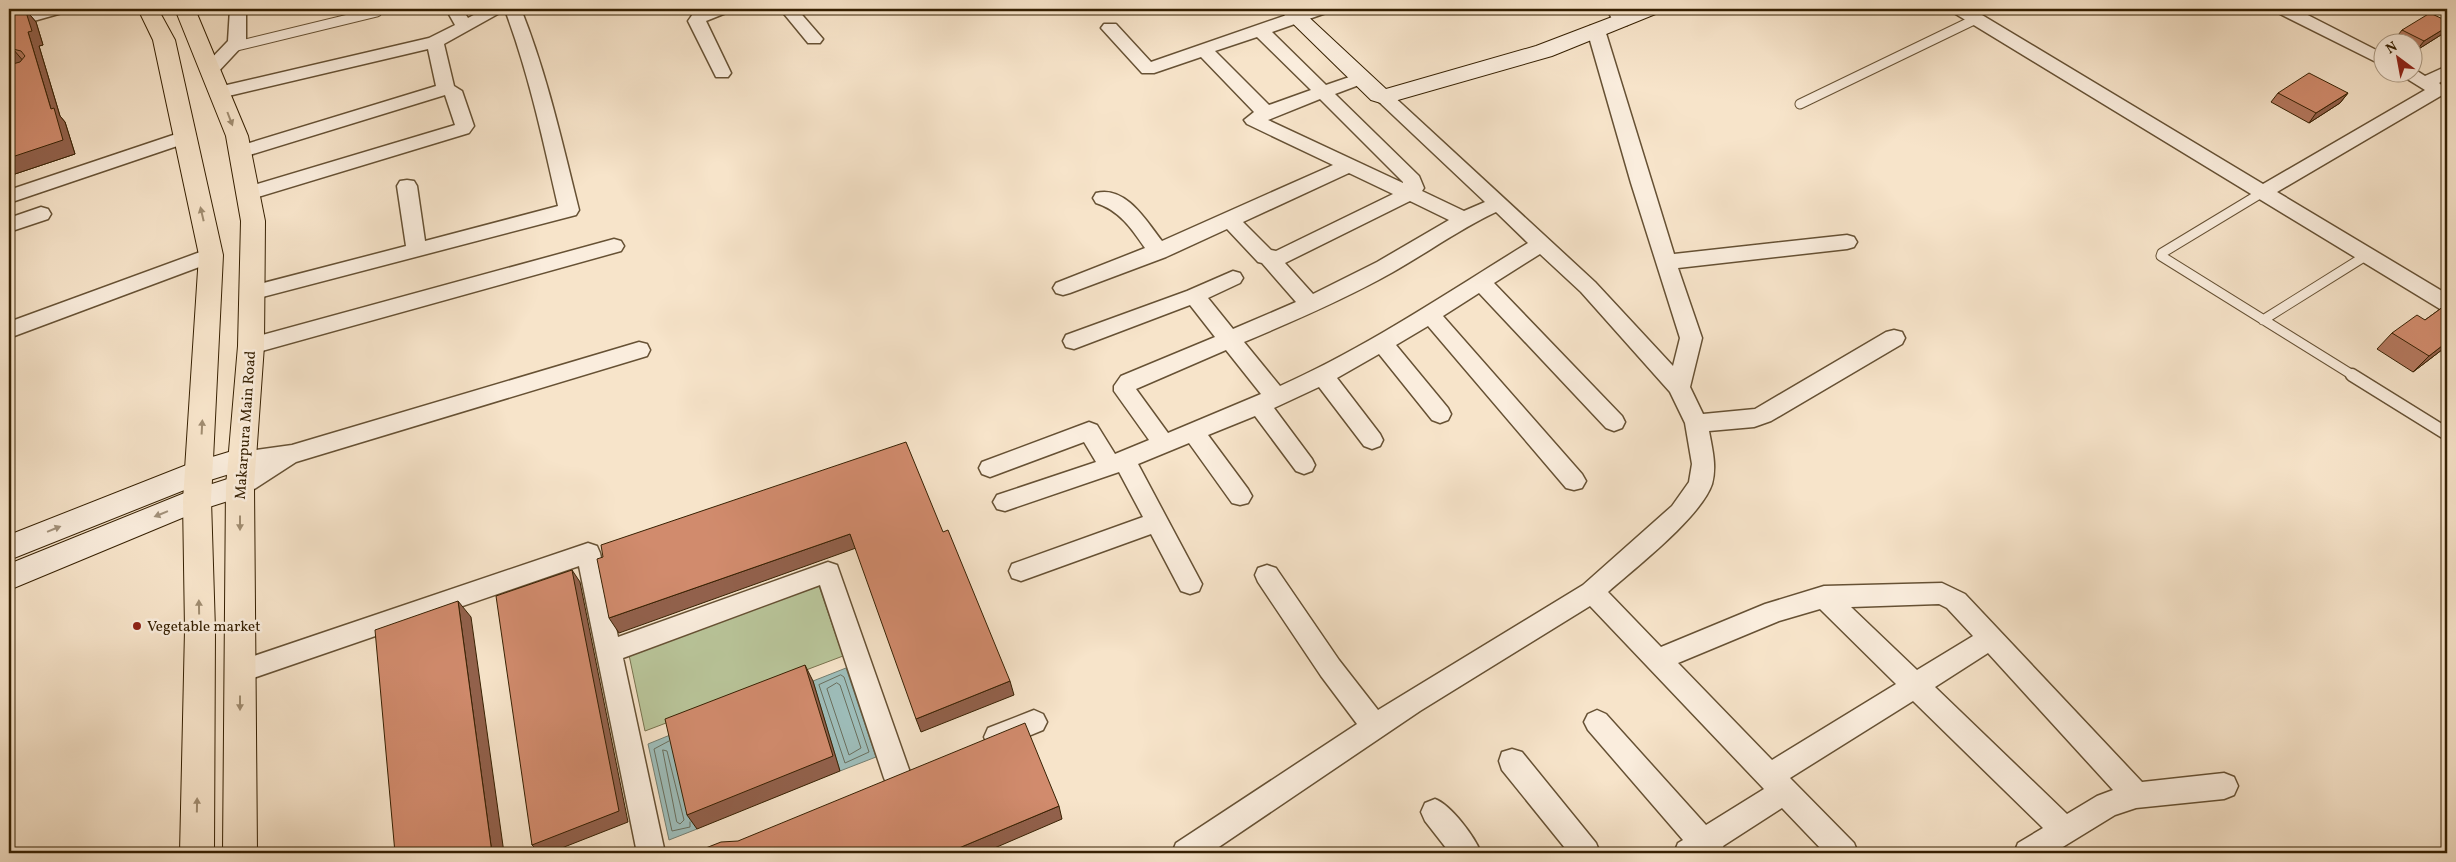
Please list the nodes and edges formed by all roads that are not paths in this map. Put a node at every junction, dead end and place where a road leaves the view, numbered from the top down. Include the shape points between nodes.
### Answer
1 (56, 9) edge
2 (148, 9) edge
3 (185, 9) edge
4 (238, 9) edge
5 (454, 9) edge
6 (496, 9) edge
7 (513, 9) edge
8 (720, 9) edge
9 (788, 9) edge
10 (1320, 9) edge
11 (1651, 9) edge
12 (1996, 9) edge
13 (2284, 9) edge
14 (377, 12) dead end
15 (700, 12) edge
16 (1292, 13) edge
17 (1968, 14) edge
18 (1618, 15) edge
19 (9, 23) edge
20 (464, 26) junction
21 (1110, 28) dead end
22 (1260, 30) junction
23 (1596, 30) junction
24 (814, 39) dead end
25 (435, 42) junction
26 (233, 47) junction
27 (1204, 50) junction
28 (2374, 56) edge
29 (2447, 71) edge
30 (722, 73) dead end
31 (1361, 78) junction
32 (216, 80) junction
33 (2424, 82) edge
34 (446, 89) junction
35 (2437, 89) edge
36 (1324, 92) junction
37 (1384, 97) junction
38 (1800, 104) dead end
39 (1266, 113) junction
40 (185, 137) junction
41 (240, 152) junction
42 (1349, 165) junction
43 (407, 186) dead end
44 (2263, 192) junction
45 (1411, 193) junction
46 (248, 194) junction
47 (9, 197) edge
48 (1103, 198) dead end
49 (1497, 204) junction
50 (41, 214) dead end
51 (1464, 219) junction
52 (1232, 221) junction
53 (9, 225) edge
54 (1847, 242) dead end
55 (1541, 244) junction
56 (614, 246) dead end
57 (416, 249) junction
58 (1159, 252) junction
59 (211, 255) junction
60 (2367, 255) junction
61 (1269, 258) junction
62 (1666, 262) junction
63 (1233, 278) dead end
64 (1481, 282) junction
65 (1063, 288) dead end
66 (251, 293) junction
67 (1194, 296) junction
68 (1309, 304) junction
69 (2447, 304) edge
70 (1430, 314) junction
71 (2263, 320) junction
72 (9, 330) edge
73 (1894, 338) dead end
74 (1229, 339) junction
75 (1074, 341) dead end
76 (1382, 343) junction
77 (251, 346) junction
78 (639, 350) dead end
79 (1323, 376) junction
80 (1679, 387) junction
81 (1268, 401) junction
82 (1440, 414) dead end
83 (1614, 422) dead end
84 (1696, 422) junction
85 (1193, 432) junction
86 (2447, 434) edge
87 (1372, 440) dead end
88 (1164, 444) junction
89 (1117, 463) junction
90 (1304, 465) dead end
91 (990, 468) dead end
92 (199, 472) junction
93 (241, 472) junction
94 (1574, 481) dead end
95 (1240, 496) dead end
96 (197, 500) junction
97 (1005, 502) dead end
98 (1157, 522) junction
99 (9, 548) edge
100 (1021, 570) dead end
101 (1267, 575) dead end
102 (9, 577) edge
103 (1190, 584) dead end
104 (1592, 592) junction
105 (1824, 597) junction
106 (1991, 638) junction
107 (609, 652) junction
108 (1657, 660) junction
109 (239, 672) junction
110 (1916, 685) junction
111 (1034, 722) dead end
112 (1597, 722) dead end
113 (1375, 726) junction
114 (970, 748) edge
115 (1512, 761) dead end
116 (925, 766) edge
117 (1777, 784) junction
118 (2224, 786) dead end
119 (2136, 795) junction
120 (1436, 812) dead end
121 (2064, 830) junction
122 (1701, 850) edge
123 (196, 853) edge
124 (240, 853) edge
125 (651, 853) edge
126 (1186, 853) edge
127 (1467, 853) edge
128 (1586, 853) edge
129 (1844, 853) edge
130 (2028, 853) edge

1 - 19 street
2 - 40 highway via 164,40
3 - 32 highway, Makarpura Main Road
4 - 26 street via 238,37
5 - 20 street
6 - 20 street
7 - 57 street via 526,43 570,208
8 - 15 street
9 - 24 street
10 - 16 street
11 - 18 street
12 - 17 street
13 - 28 street
14 - 26 lane
15 - 30 street via 697,21
16 - 22 street
16 - 31 street
17 - 38 lane
17 - 44 street
18 - 23 street
20 - 25 street
21 - 27 street via 1148,69
22 - 27 street
22 - 36 street
23 - 37 street via 1544,51
23 - 62 street
25 - 32 street
25 - 34 street
26 - 32 street
27 - 39 street
29 - 35 street
31 - 36 street
31 - 37 street
32 -> 41 highway, Makarpura Main Road
33 - 35 street
34 - 41 street
34 - 46 street via 453,91 465,126 462,129
35 - 44 street
36 - 39 street
36 - 45 street via 1412,180 1414,188
37 - 49 street
39 - 42 street via 1255,118 1255,123
40 - 47 street
59 -> 40 highway
41 - 46 highway, Makarpura Main Road
42 - 45 street
42 - 52 street
43 - 57 street
44 - 60 street
44 - 71 lane via 2161,256
45 - 51 street
45 - 61 street via 1279,258
46 - 66 highway, Makarpura Main Road via 253,221
48 - 58 street via 1122,205
49 - 51 street
49 - 55 street
50 - 53 street
51 - 68 street via 1429,243
52 - 58 street
52 - 61 street
54 - 62 street
55 - 64 street
55 - 80 street via 1588,287
56 - 77 street
57 - 66 street
58 - 65 street
59 - 72 street
92 -> 59 highway
60 - 69 street
60 - 71 lane
61 - 68 street
62 - 80 street via 1691,338
63 - 67 street
64 - 70 street
64 - 83 street
66 - 77 highway, Makarpura Main Road
67 - 74 street
67 - 75 street
68 - 74 street
70 - 76 street
70 - 94 street
71 - 86 lane
73 - 84 street via 1763,415
74 - 81 street
74 - 88 street via 1125,386 1125,391
76 - 79 street
76 - 82 street
77 - 93 highway, Makarpura Main Road
78 - 93 street
79 - 81 street
79 - 87 street
80 - 84 street
81 - 85 street
81 - 90 street
84 - 104 street via 1703,464 1700,484 1680,513
85 - 88 street
85 - 95 street
88 - 89 street
89 - 91 street via 1089,431
89 - 97 street
89 - 98 street
92 - 93 street
92 - 96 highway
99 -> 92 street
93 - 96 street
93 -> 109 highway, Makarpura Main Road
96 -> 102 street
123 -> 96 highway via 200,630
98 - 100 street
98 - 103 street
101 - 113 street via 1330,668
104 - 108 street
104 - 113 street
105 - 106 street via 1942,593 1956,601
105 - 108 street via 1774,612
105 - 110 street
106 - 110 street
106 - 119 street
107 - 109 street via 588,553
107 - 116 street via 828,572 888,781
107 - 125 street
108 - 117 street
109 -> 124 highway, Makarpura Main Road
110 - 117 street
110 - 121 street
111 - 114 street
112 - 122 street
113 - 126 street
115 - 128 street
117 - 122 street
117 - 129 street
118 - 119 street
119 - 121 street via 2107,806
120 - 127 street
121 - 130 street

